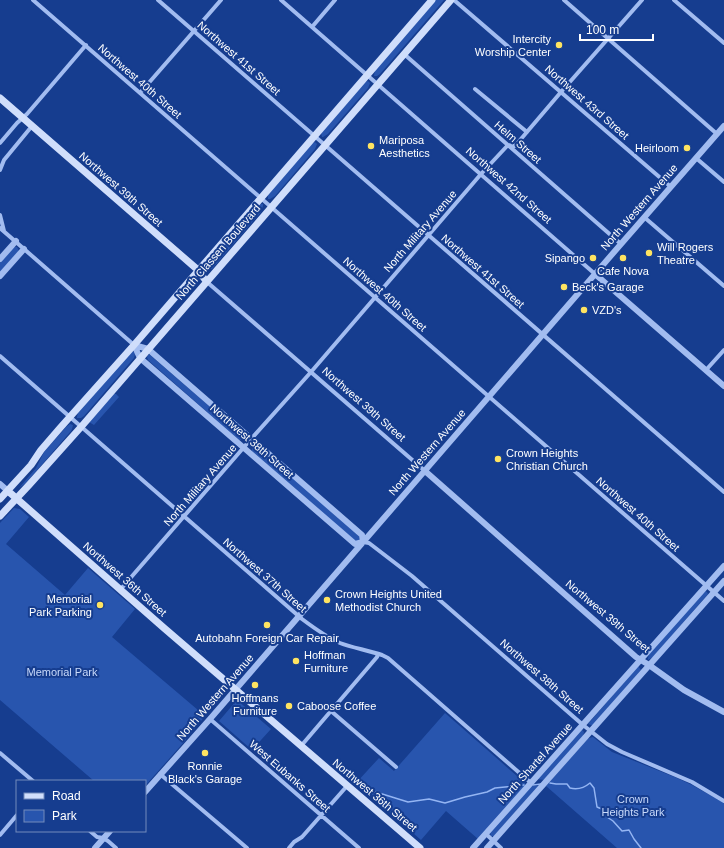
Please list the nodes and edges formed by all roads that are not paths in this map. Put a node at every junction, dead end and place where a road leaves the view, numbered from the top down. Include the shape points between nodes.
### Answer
1 (34, 0) edge
2 (158, 0) edge
3 (221, 0) edge
4 (281, 0) edge
5 (335, 0) edge
6 (432, 0) edge
7 (451, 0) edge
8 (454, 0) edge
9 (564, 0) edge
10 (642, 0) edge
11 (674, 0) edge
12 (312, 27) junction
13 (194, 31) junction
14 (608, 38) junction
15 (724, 43) edge
16 (86, 45) junction
17 (404, 54) junction
18 (367, 75) junction
19 (378, 84) junction
20 (475, 89) dead end
21 (561, 92) junction
22 (140, 93) junction
23 (0, 98) edge
24 (23, 118) junction
25 (32, 126) junction
26 (724, 126) edge
27 (527, 132) junction
28 (717, 134) junction
29 (314, 136) junction
30 (0, 143) edge
31 (325, 145) junction
32 (508, 145) junction
33 (696, 158) junction
34 (0, 170) edge
35 (481, 174) junction
36 (724, 182) edge
37 (671, 187) junction
38 (261, 198) junction
39 (271, 207) junction
40 (0, 215) edge
41 (644, 217) junction
42 (2, 230) edge
43 (428, 235) junction
44 (16, 241) junction
45 (621, 244) junction
46 (24, 249) junction
47 (0, 259) edge
48 (198, 270) junction
49 (595, 274) junction
50 (0, 276) edge
51 (206, 281) junction
52 (724, 286) edge
53 (375, 297) junction
54 (543, 334) junction
55 (134, 345) junction
56 (148, 349) junction
57 (724, 350) edge
58 (0, 356) edge
59 (140, 358) junction
60 (706, 370) junction
61 (311, 372) junction
62 (724, 386) edge
63 (489, 396) junction
64 (70, 418) junction
65 (81, 427) junction
66 (251, 439) junction
67 (244, 447) junction
68 (424, 471) junction
69 (0, 484) edge
70 (8, 491) junction
71 (724, 492) edge
72 (17, 498) junction
73 (0, 499) edge
74 (0, 516) edge
75 (184, 516) junction
76 (363, 542) junction
77 (724, 566) edge
78 (724, 581) edge
79 (706, 585) junction
80 (120, 590) junction
81 (714, 592) junction
82 (724, 601) edge
83 (299, 616) junction
84 (378, 654) junction
85 (640, 660) junction
86 (649, 665) junction
87 (236, 689) junction
88 (331, 711) junction
89 (724, 712) edge
90 (210, 719) junction
91 (583, 725) junction
92 (590, 731) junction
93 (301, 746) junction
94 (0, 752) edge
95 (396, 767) dead end
96 (160, 774) junction
97 (32, 780) edge
98 (531, 781) junction
99 (347, 786) junction
100 (146, 791) edge
101 (724, 800) edge
102 (321, 815) junction
103 (16, 816) edge
104 (91, 832) edge
105 (109, 832) edge
106 (486, 834) junction
107 (0, 835) edge
108 (103, 838) junction
109 (493, 841) junction
110 (95, 848) edge
111 (116, 848) edge
112 (247, 848) edge
113 (289, 848) edge
114 (359, 848) edge
115 (420, 848) edge
116 (473, 848) edge
117 (487, 848) edge
118 (501, 848) edge

1 - 16 street, Northwest 40th Street
2 - 13 street, Northwest 41st Street
3 - 13 street
4 - 12 street, Northwest 42nd Street
5 - 12 street
6 - 18 main road, North Classen Boulevard
7 - 17 main road, North Classen Boulevard
8 - 21 street, Northwest 43rd Street
9 - 14 street
10 - 14 street, North Military Avenue
11 - 15 street
12 - 18 street, Northwest 42nd Street
13 - 22 street
13 - 29 street, Northwest 41st Street
14 - 21 street, North Military Avenue
14 - 28 street
16 - 22 street, Northwest 40th Street
16 - 24 street
17 - 19 main road, North Classen Boulevard
17 - 32 street, Helm Street
18 - 19 street, Northwest 42nd Street
18 - 29 main road, North Classen Boulevard
19 - 31 main road, North Classen Boulevard
19 - 35 street, Northwest 42nd Street
20 - 27 street
21 - 27 street, North Military Avenue
21 - 37 street, Northwest 43rd Street
22 - 38 street, Northwest 40th Street
23 - 24 main road, Northwest 39th Street
24 - 25 main road, Northwest 39th Street
24 - 30 street
25 - 34 street via 4,160
25 - 48 main road, Northwest 39th Street
26 - 28 street, North Western Avenue
27 - 32 street, North Military Avenue via 514,146
28 - 33 street, North Western Avenue
29 - 31 street, Northwest 41st Street
29 - 38 main road, North Classen Boulevard
31 - 39 main road, North Classen Boulevard
31 - 43 street, Northwest 41st Street
32 - 35 street, North Military Avenue
32 - 45 street, Helm Street
33 - 36 street
33 - 37 street, North Western Avenue
35 - 43 street, North Military Avenue
35 - 49 street, Northwest 42nd Street
37 - 41 street, North Western Avenue
38 - 39 street, Northwest 40th Street
38 - 48 main road, North Classen Boulevard
39 - 51 main road, North Classen Boulevard
39 - 53 street, Northwest 40th Street
40 - 42 street
41 - 45 street, North Western Avenue
41 - 52 street
42 - 44 street, Northwest 38th Street
43 - 53 street, North Military Avenue
43 - 54 street, Northwest 41st Street
44 - 46 street, Northwest 38th Street
44 - 47 street
45 - 49 street, North Western Avenue
46 - 50 street
46 - 55 street, Northwest 38th Street
48 - 51 main road, Northwest 39th Street
48 - 55 main road, North Classen Boulevard
49 - 54 street, North Western Avenue
49 - 60 street, Northwest 42nd Street
51 - 56 main road, North Classen Boulevard
51 - 61 street, Northwest 39th Street
53 - 61 street, North Military Avenue
53 - 63 street, Northwest 40th Street
54 - 63 street, North Western Avenue
54 - 71 street, Northwest 41st Street
55 - 56 street, Northwest 38th Street
55 - 59 street, Northwest 38th Street
55 - 64 main road, North Classen Boulevard
56 - 59 main road, North Classen Boulevard
56 - 66 street, Northwest 38th Street
57 - 60 street
58 - 64 street, Northwest 37th Street
59 - 65 main road, North Classen Boulevard
59 - 67 street, Northwest 38th Street
60 - 62 street, Northwest 42nd Street
61 - 66 street, North Military Avenue
61 - 68 street, Northwest 39th Street
63 - 68 street, North Western Avenue
63 - 79 street, Northwest 40th Street
64 - 65 street, Northwest 37th Street
64 - 70 main road, North Classen Boulevard
65 - 72 main road, North Classen Boulevard
65 - 75 street, Northwest 37th Street
66 - 67 street, North Military Avenue
66 - 76 street, Northwest 38th Street via 362,535
67 - 75 street, North Military Avenue
67 - 76 street, Northwest 38th Street via 355,544
68 - 76 street, North Western Avenue
68 - 85 street, Northwest 39th Street
69 - 70 street, Northwest 36th Street
70 - 72 main road, Northwest 36th Street
70 - 73 main road, North Classen Boulevard
72 - 74 main road, North Classen Boulevard
72 - 80 main road, Northwest 36th Street
75 - 80 street, North Military Avenue
75 - 83 street, Northwest 37th Street
76 - 83 street, North Western Avenue
76 - 91 street, Northwest 38th Street via 369,543 412,576
77 - 79 street, North Shartel Avenue
78 - 81 street, North Shartel Avenue
79 - 81 street, Northwest 40th Street
79 - 85 street, North Shartel Avenue
80 - 87 main road, Northwest 36th Street
81 - 82 street, Northwest 40th Street
81 - 86 street, North Shartel Avenue
83 - 84 street, Northwest 37th Street via 333,640
83 - 87 street, North Western Avenue
84 - 88 street
84 - 98 street, Northwest 37th Street via 388,658
85 - 86 street, Northwest 39th Street
85 - 91 street, North Shartel Avenue
86 - 89 street, Northwest 39th Street via 684,690
86 - 92 street, North Shartel Avenue
87 - 90 street, North Western Avenue
87 - 93 main road, Northwest 36th Street
88 - 93 street
88 - 95 street
90 - 96 street, North Western Avenue
90 - 102 street, West Eubanks Street
91 - 92 street, Northwest 38th Street
91 - 98 street, North Shartel Avenue
92 - 101 street, Northwest 38th Street via 606,744 692,782
92 - 109 street, North Shartel Avenue
93 - 99 main road, Northwest 36th Street
94 - 97 street
96 - 100 street, North Western Avenue
96 - 112 street
98 - 106 street, North Shartel Avenue
99 - 102 street
99 - 115 main road, Northwest 36th Street
102 - 113 street
102 - 114 street, West Eubanks Street
103 - 107 street
104 - 108 street
105 - 108 street
106 - 109 street
106 - 116 street, North Shartel Avenue
108 - 110 street
108 - 111 street
109 - 117 street, North Shartel Avenue
109 - 118 street

